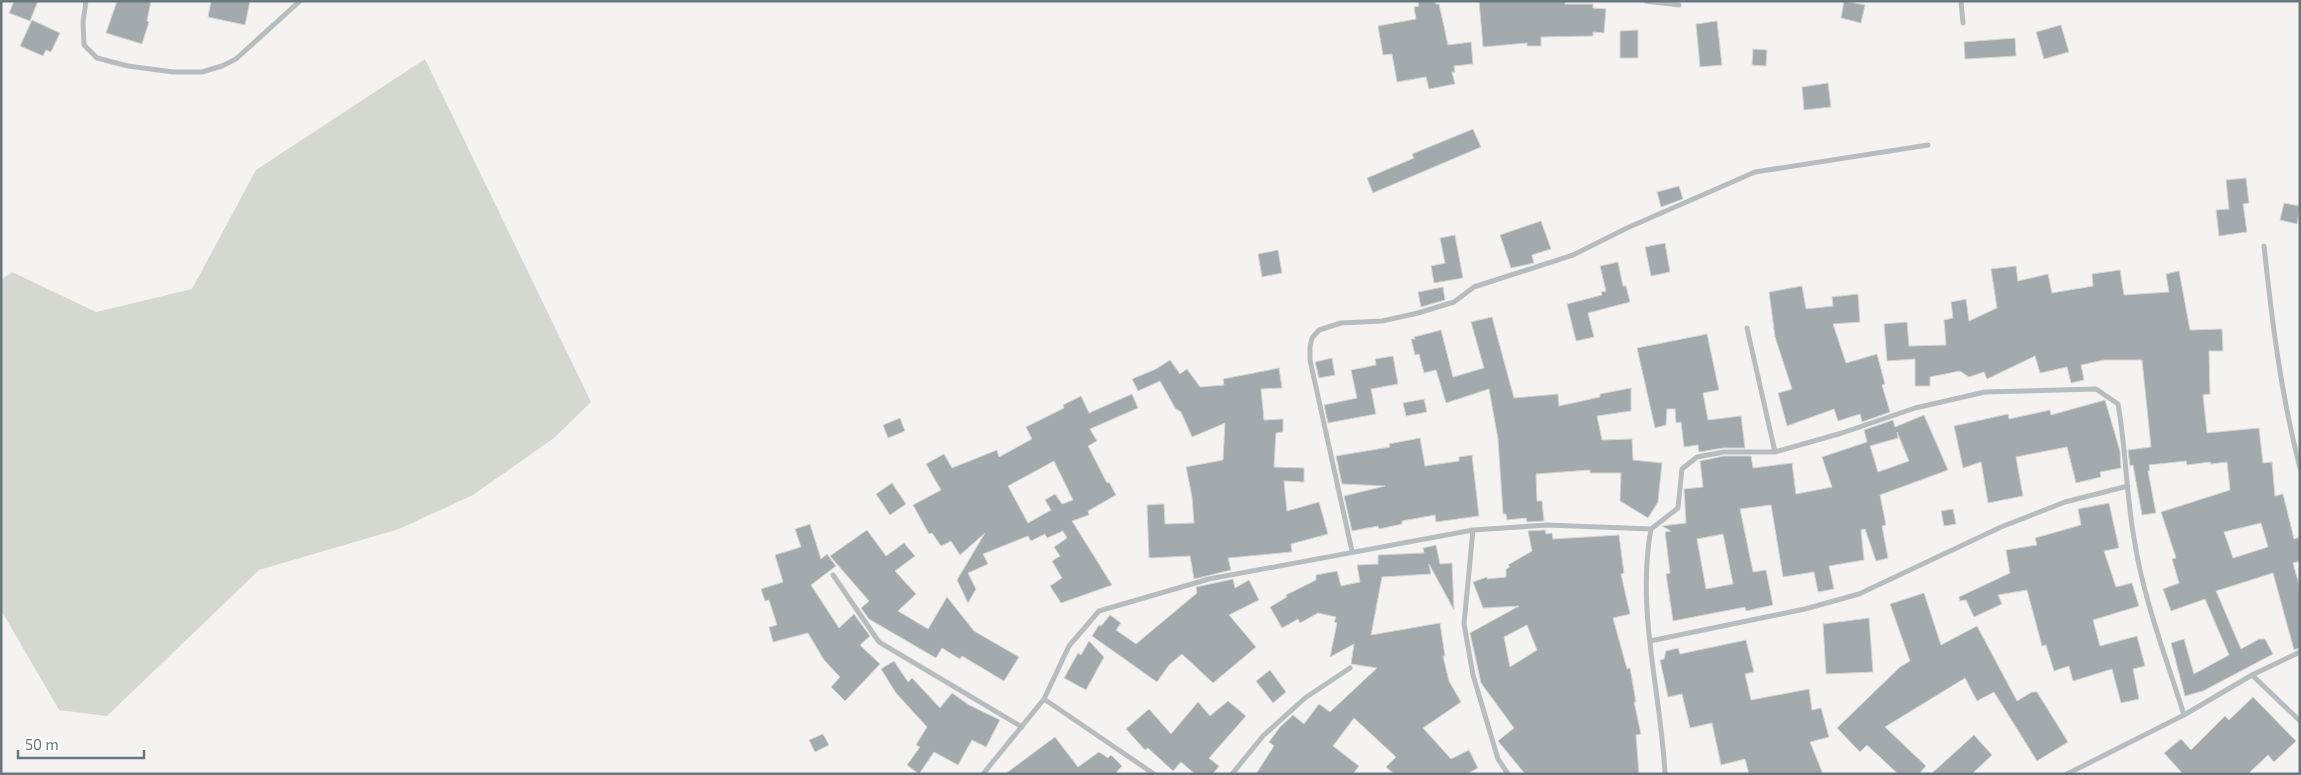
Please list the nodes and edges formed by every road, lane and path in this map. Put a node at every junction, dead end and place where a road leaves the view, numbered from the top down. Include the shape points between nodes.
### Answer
1 (86, 1) edge
2 (300, 1) edge
3 (1646, 1) edge
4 (1961, 1) edge
5 (1679, 5) dead end
6 (1963, 24) dead end
7 (1928, 146) dead end
8 (2264, 246) dead end
9 (1747, 328) dead end
10 (1775, 452) junction
11 (2300, 468) edge
12 (2128, 486) junction
13 (1651, 529) junction
14 (1473, 530) junction
15 (1352, 551) junction
16 (833, 575) dead end
17 (1650, 641) junction
18 (2300, 652) edge
19 (1350, 668) dead end
20 (2252, 675) junction
21 (1044, 698) junction
22 (2184, 715) junction
23 (2300, 721) edge
24 (1022, 727) junction
25 (2076, 772) edge
26 (983, 774) edge
27 (1154, 774) edge
28 (1232, 774) edge
29 (1508, 774) edge
30 (1665, 774) edge
31 (2067, 774) edge

1 - 2 street via 84,45 97,58 173,72 202,72 236,59
3 - 5 street
4 - 6 street
7 - 15 street via 1755,172 1573,255 1474,287 1454,302 1382,321 1341,323 1319,330 1312,338 1310,360
8 - 11 street via 2274,343
9 - 10 street
10 - 12 street via 1915,408 1985,392 2096,389 2118,404
10 - 13 street via 1724,452 1697,457 1682,469 1678,508
12 - 17 street via 2065,502 2001,527 1859,594 1805,609
12 - 22 street via 2134,538 2147,595
13 - 14 street via 1547,525
13 - 17 street via 1646,556 1645,595
14 - 15 street
14 - 29 street via 1464,624 1474,675 1498,759
15 - 21 street via 1209,578 1099,610 1069,646
16 - 24 street via 879,642
17 - 30 street
18 - 20 street
19 - 28 street via 1305,698 1263,736
20 - 22 street
20 - 23 street
21 - 24 street
21 - 27 street
22 - 25 street
24 - 26 street
25 - 31 street

